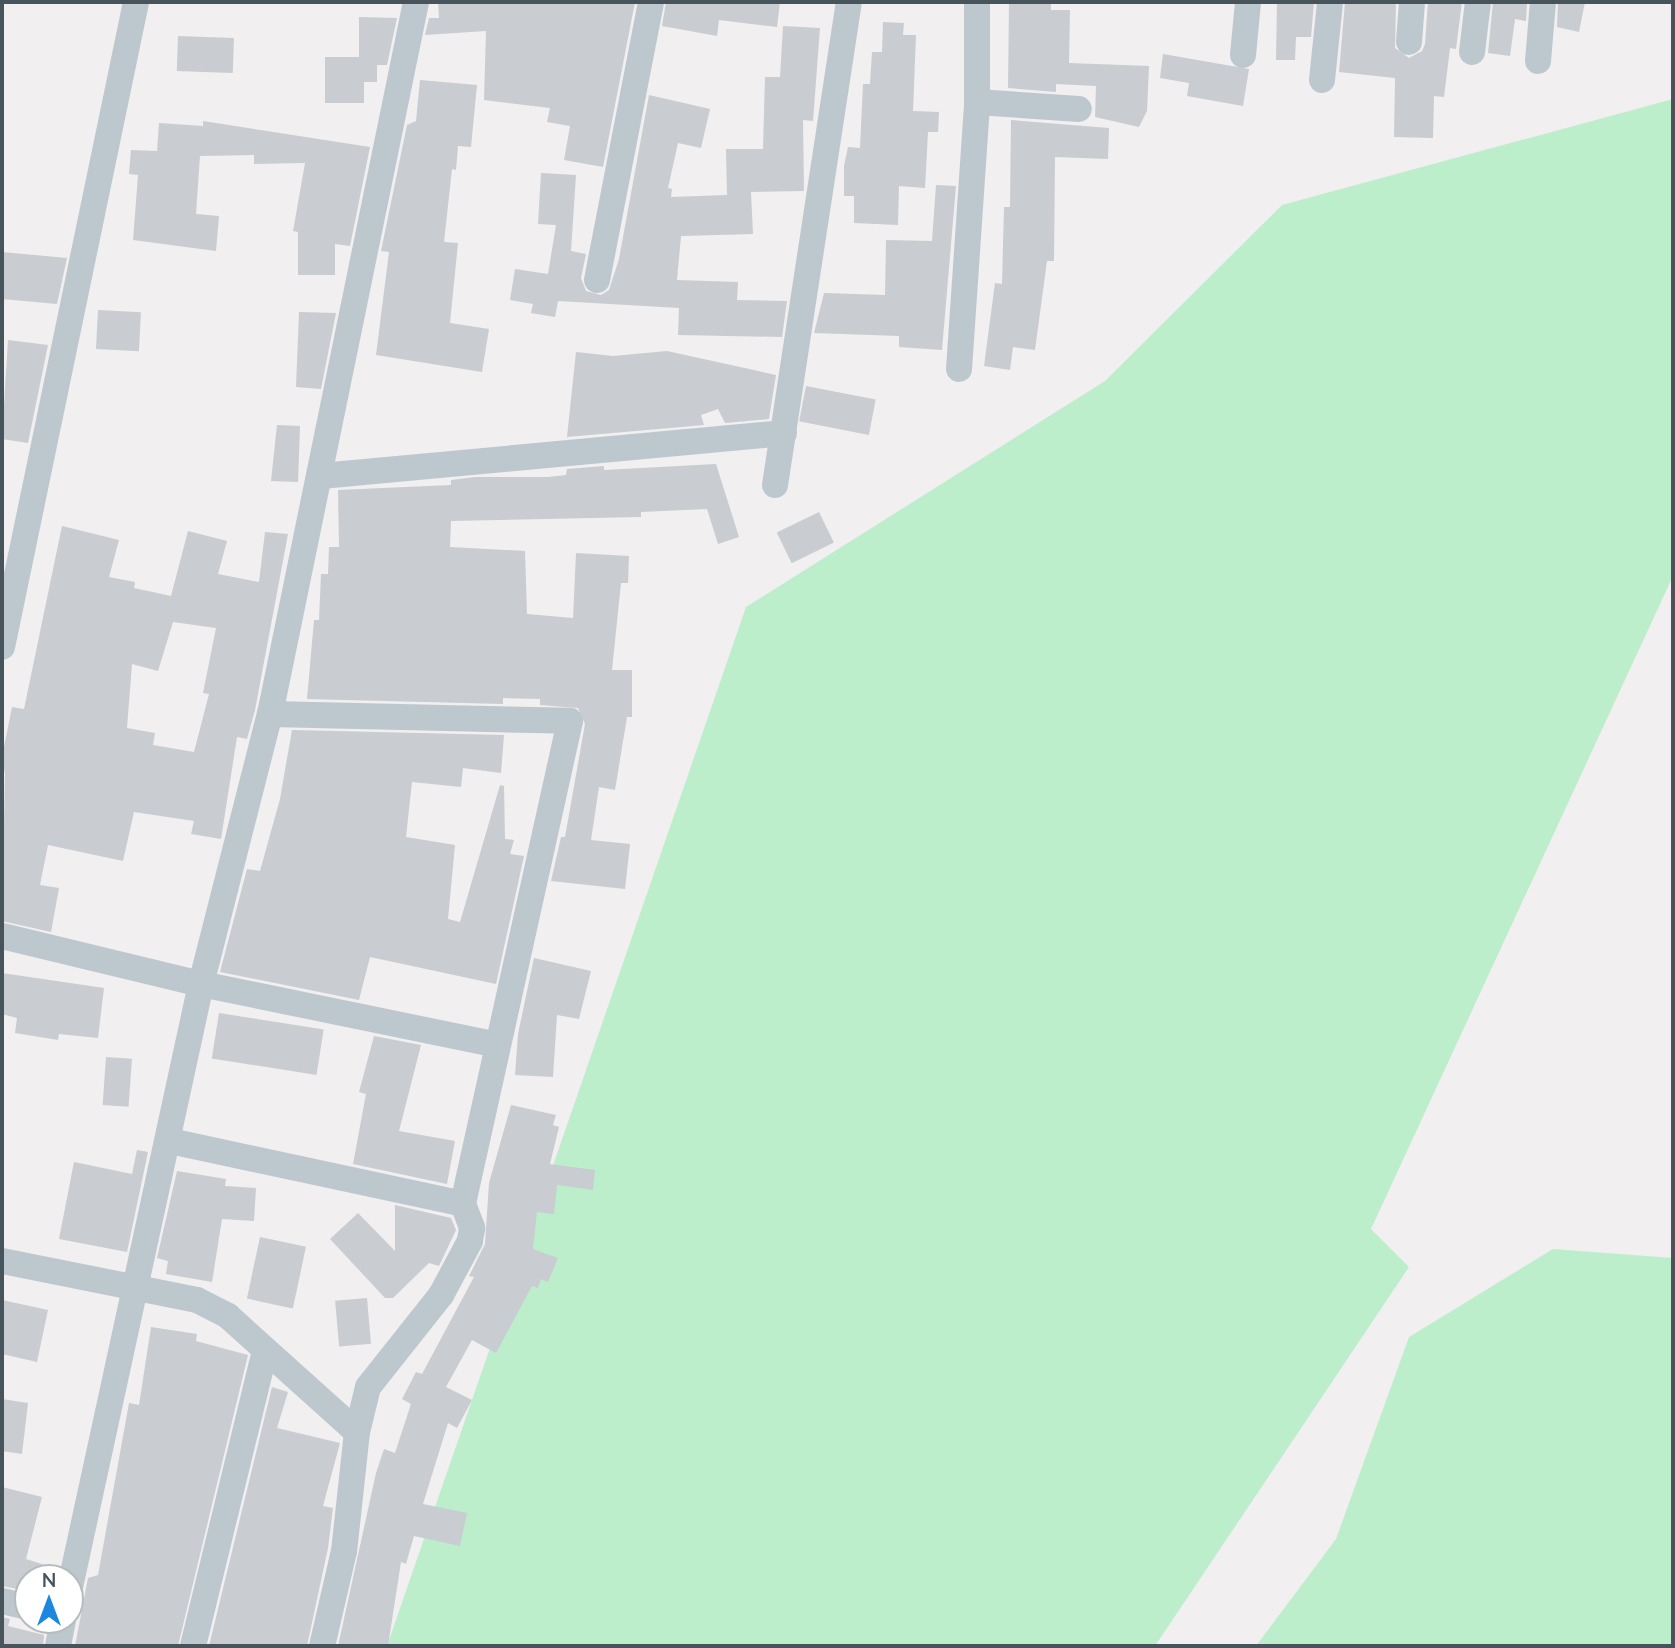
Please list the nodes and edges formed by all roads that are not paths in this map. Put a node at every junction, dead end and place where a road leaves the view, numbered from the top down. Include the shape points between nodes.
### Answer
1 (135, 2) edge
2 (416, 2) edge
3 (651, 2) edge
4 (849, 2) edge
5 (977, 2) edge
6 (1248, 2) edge
7 (1330, 2) edge
8 (1412, 2) edge
9 (1478, 2) edge
10 (1543, 2) edge
11 (1409, 41) dead end
12 (1472, 52) dead end
13 (1244, 55) dead end
14 (1538, 61) dead end
15 (1322, 80) dead end
16 (976, 102) junction
17 (1079, 109) dead end
18 (597, 280) dead end
19 (959, 369) dead end
20 (784, 433) junction
21 (321, 476) junction
22 (775, 485) dead end
23 (2, 647) edge
24 (270, 714) junction
25 (2, 936) edge
26 (201, 984) junction
27 (497, 1045) junction
28 (170, 1141) junction
29 (463, 1204) junction
30 (2, 1261) edge
31 (133, 1284) junction
32 (265, 1351) junction
33 (357, 1432) junction
34 (75, 1564) edge
35 (193, 1646) edge
36 (322, 1646) edge

1 - 23 street
2 - 21 street
3 - 18 street
4 - 20 street
5 - 16 street
6 - 13 street
7 - 15 street
8 - 11 street
9 - 12 street
10 - 14 street
16 - 17 street
16 - 19 street
20 - 21 street
20 - 22 street
21 - 24 street
24 - 26 street
24 - 27 street via 570,721
25 - 26 street
26 - 27 street
26 - 28 street
27 - 29 street
28 - 29 street
28 - 31 street
29 - 33 street via 472,1228 470,1241 441,1295 368,1387
30 - 31 street
31 - 32 street via 197,1300 228,1315
31 - 34 street
32 - 33 street
32 - 35 street
33 - 36 street via 344,1551

